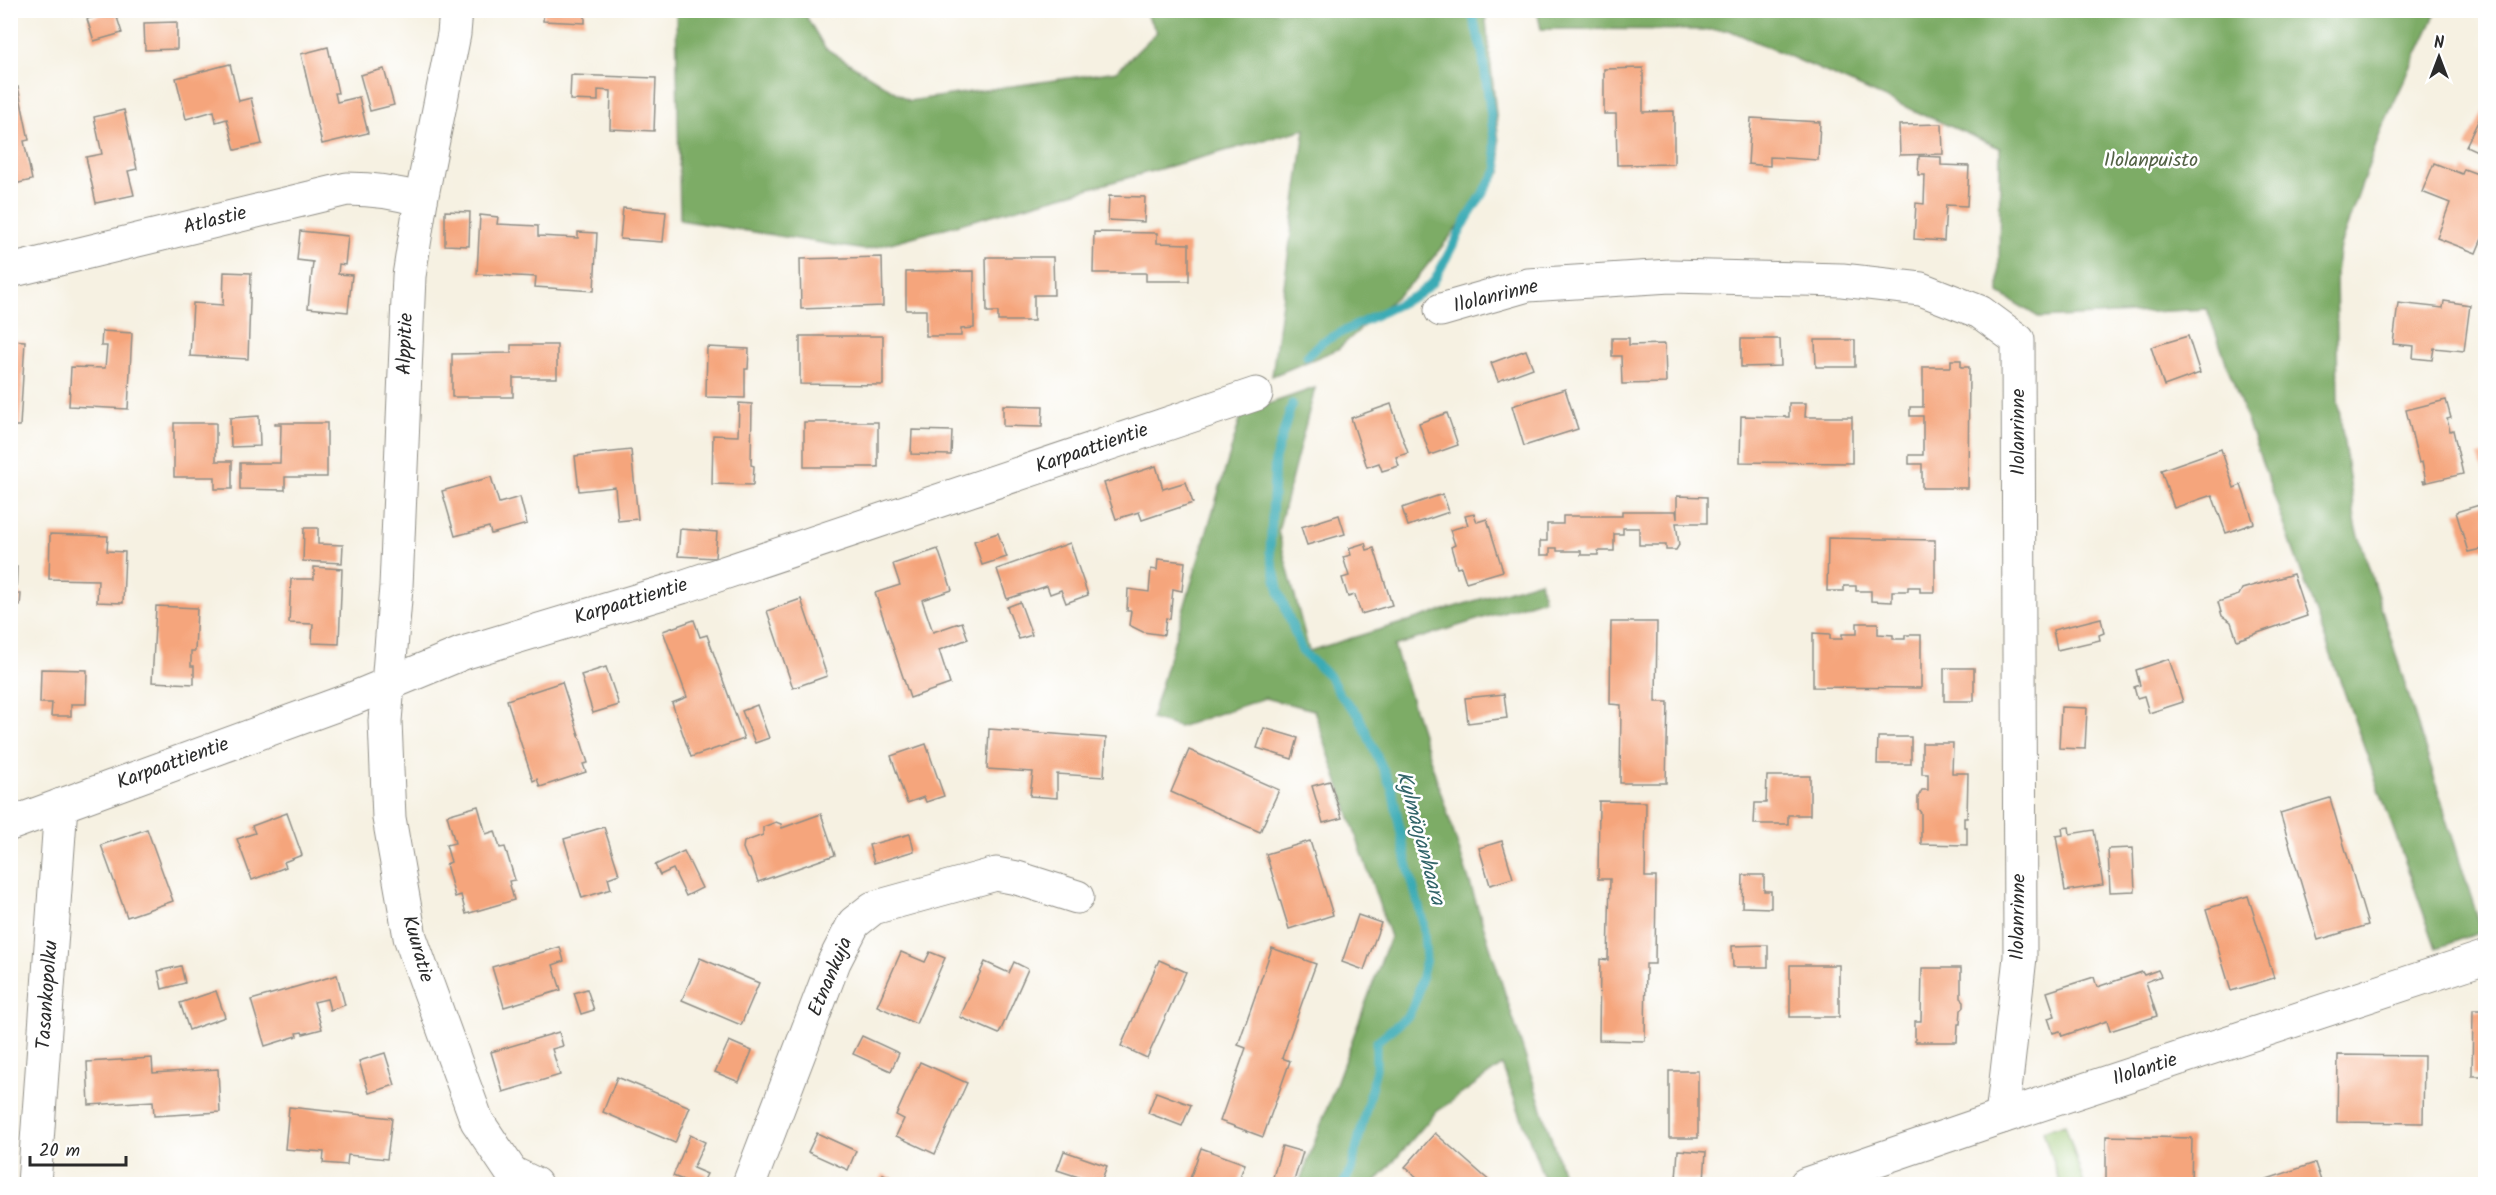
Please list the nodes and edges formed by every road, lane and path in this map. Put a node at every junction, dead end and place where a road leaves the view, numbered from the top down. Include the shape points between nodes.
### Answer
1 (456, 10) edge
2 (421, 200) junction
3 (10, 271) edge
4 (1441, 310) dead end
5 (1256, 394) dead end
6 (389, 682) junction
7 (61, 805) junction
8 (10, 824) edge
9 (1077, 897) dead end
10 (2486, 957) edge
11 (2002, 1117) junction
12 (516, 1181) edge
13 (34, 1185) edge
14 (749, 1185) edge
15 (1806, 1185) edge

1 - 2 street, Alppitie
2 - 3 street, Atlastie via 399,193 347,189
2 - 6 street, Alppitie via 409,276
4 - 11 street, Ilolanrinne via 1528,285 1670,276 1842,280 1921,289 1980,312 2019,340 2020,957
5 - 6 street, Karpaattientie via 682,587 463,653
6 - 7 street, Karpaattientie
6 - 12 street, Kuuratie via 385,721 389,818 410,937 477,1121
7 - 8 street, Karpaattientie
7 - 13 street, Tasankopolku
9 - 14 street, Etnankuja via 996,874 873,908 854,923 834,962
10 - 11 street, Ilolantie
11 - 15 street, Ilolantie

